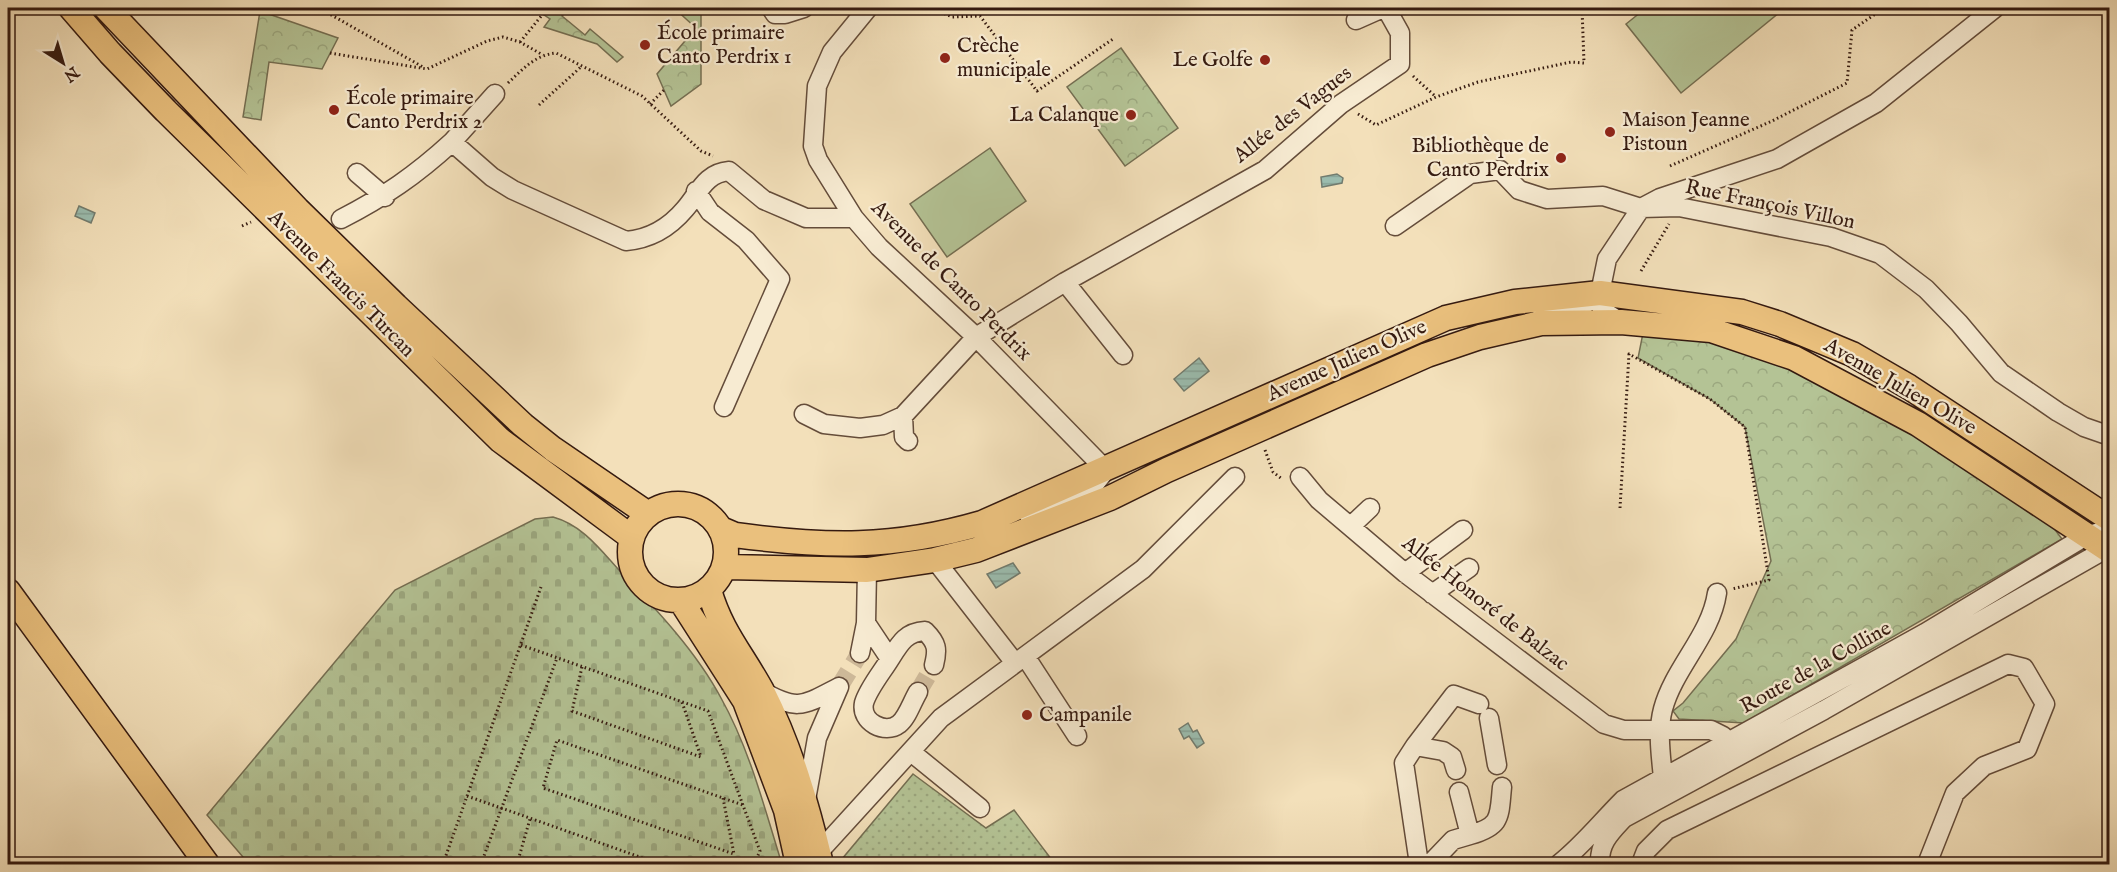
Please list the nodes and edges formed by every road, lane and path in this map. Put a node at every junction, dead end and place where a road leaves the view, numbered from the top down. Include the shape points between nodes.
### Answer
1 (71, 8) edge
2 (319, 8) edge
3 (771, 8) edge
4 (804, 8) edge
5 (868, 8) edge
6 (932, 8) edge
7 (1385, 8) edge
8 (1582, 8) edge
9 (1884, 8) edge
10 (1995, 8) edge
11 (108, 10) edge
12 (543, 14) dead end
13 (1356, 20) dead end
14 (1113, 39) dead end
15 (520, 42) junction
16 (330, 54) dead end
17 (543, 55) junction
18 (1400, 64) junction
19 (582, 66) junction
20 (427, 69) junction
21 (664, 90) dead end
22 (495, 94) joint
23 (1436, 97) junction
24 (650, 104) junction
25 (1341, 104) junction
26 (539, 105) dead end
27 (452, 142) junction
28 (701, 152) dead end
29 (1670, 166) dead end
30 (357, 173) dead end
31 (696, 191) junction
32 (385, 197) junction
33 (1679, 207) junction
34 (1641, 208) junction
35 (854, 218) junction
36 (341, 219) dead end
37 (1395, 226) dead end
38 (1641, 272) dead end
39 (1065, 282) junction
40 (1600, 293) junction
41 (1622, 322) junction
42 (976, 337) junction
43 (1442, 350) junction
44 (1123, 355) dead end
45 (724, 407) dead end
46 (804, 414) dead end
47 (903, 416) junction
48 (2109, 436) edge
49 (908, 441) dead end
50 (1106, 470) junction
51 (1235, 477) dead end
52 (1300, 477) dead end
53 (1370, 508) dead end
54 (1620, 508) dead end
55 (648, 514) junction
56 (2109, 519) edge
57 (1351, 526) junction
58 (721, 529) junction
59 (1463, 530) dead end
60 (2086, 536) junction
61 (631, 537) junction
62 (2109, 543) edge
63 (994, 544) junction
64 (935, 560) junction
65 (725, 567) junction
66 (1470, 568) dead end
67 (867, 570) junction
68 (1405, 573) junction
69 (541, 587) dead end
70 (709, 590) junction
71 (8, 591) edge
72 (1717, 593) joint
73 (1432, 594) junction
74 (681, 601) junction
75 (866, 623) junction
76 (521, 645) junction
77 (860, 653) tunnel mouth
78 (557, 658) junction
79 (890, 659) junction
80 (1020, 659) junction
81 (934, 665) tunnel mouth
82 (582, 667) junction
83 (762, 691) junction
84 (918, 692) tunnel mouth
85 (682, 702) junction
86 (1660, 730) junction
87 (1077, 736) dead end
88 (1728, 743) junction
89 (1415, 746) junction
90 (910, 752) junction
91 (1497, 765) dead end
92 (1456, 770) dead end
93 (1712, 770) junction
94 (1663, 778) junction
95 (1502, 787) dead end
96 (1459, 792) dead end
97 (467, 796) junction
98 (723, 798) junction
99 (806, 800) junction
100 (743, 805) junction
101 (980, 808) dead end
102 (502, 809) junction
103 (530, 819) junction
104 (1470, 835) junction
105 (812, 861) edge
106 (207, 864) edge
107 (443, 864) edge
108 (481, 864) edge
109 (517, 864) edge
110 (660, 864) edge
111 (754, 864) edge
112 (1419, 864) edge
113 (1430, 864) edge
114 (1560, 864) edge
115 (1600, 864) edge
116 (1641, 864) edge
117 (1927, 864) edge

1 - 61 main road, Avenue Francis Turcan via 166,111 500,440
2 - 20 path
3 - 4 street via 775,14 785,14
5 - 35 street, Avenue de Canto Perdrix via 832,52 817,86 813,146
6 - 14 path via 951,17 980,16 1037,91
7 - 13 street
7 - 18 street via 1400,33
8 - 23 path via 1584,63 1571,62 1478,82
9 - 29 path via 1852,30 1847,83
10 - 34 street via 1876,103 1777,159
11 - 55 main road, Avenue Francis Turcan via 298,210 514,417 553,449
12 - 15 path
15 - 17 path
15 - 20 path via 503,37 487,41
16 - 20 path
17 - 19 path via 556,53
17 - 22 path
18 - 23 path
18 - 25 street, Allée des Vagues
19 - 24 path via 642,96
19 - 26 path
21 - 24 path
22 - 27 street
23 - 25 path via 1376,125
24 - 28 path
25 - 39 street, Allée des Vagues via 1265,170
27 - 31 street via 513,190 626,241 645,239 668,226 687,208
27 - 32 street
30 - 32 street
31 - 35 street via 717,172 729,171 764,200 806,218
31 - 45 street via 710,212 746,240 780,279
32 - 36 street
33 - 34 street, Rue François Villon
33 - 38 path
33 - 48 street, Rue François Villon via 1832,237 1880,254 1926,289 2001,373 2058,412
34 - 37 street, Rue François Villon via 1603,196 1547,199 1519,190 1500,170 1470,174
34 - 40 street via 1607,259
35 - 42 street, Avenue de Canto Perdrix via 879,247
39 - 42 street, Allée des Vagues
39 - 44 street
40 - 41 street via 1602,310
40 - 43 street, Avenue Julien Olive via 1580,308 1516,319
40 - 50 main road, Avenue Julien Olive via 1515,302 1446,318
40 - 56 main road, Avenue Julien Olive via 1742,312 1814,337 1909,387
41 - 43 main road, Avenue Julien Olive via 1541,323
41 - 60 main road, Avenue Julien Olive via 1711,330 1794,358 1918,424
42 - 47 street, Allée des Vagues
42 - 50 street, Avenue de Canto Perdrix
43 - 63 main road, Avenue Julien Olive via 1110,498
46 - 47 street, Allée des Vagues via 825,424 860,428 883,425
47 - 49 street via 904,437
50 - 58 main road, Avenue Julien Olive via 982,523 894,543 835,546 745,536
50 - 63 street, Avenue Julien Olive via 1094,485 1024,522
51 - 80 street via 1143,569
52 - 57 street, Allée Honoré de Balzac via 1319,500
53 - 57 street
54 - 72 path via 1629,354 1710,399 1745,427 1769,580
55 - 58 main road via 674,503 702,509
55 - 61 main road
57 - 68 street, Allée Honoré de Balzac
58 - 65 main road via 727,547
59 - 68 street
60 - 62 main road, Avenue Julien Olive
60 - 88 street, Route de la Colline via 1940,625
61 - 74 main road via 630,561 639,582 658,597
62 - 93 street, Route de la Colline via 1824,710
63 - 64 main road, Avenue Julien Olive
64 - 67 main road, Avenue Julien Olive
64 - 80 street
65 - 67 main road, Avenue Julien Olive
65 - 70 main road
66 - 73 street
67 - 75 street
68 - 73 street, Allée Honoré de Balzac
69 - 76 path
70 - 74 main road
70 - 83 main road via 717,618
71 - 106 main road
72 - 86 street via 1715,607 1663,708
73 - 86 street, Allée Honoré de Balzac via 1604,724 1624,730
74 - 105 main road via 745,701 786,810
75 - 77 street
75 - 79 street
76 - 78 path
76 - 97 path
78 - 82 path
78 - 102 path
79 - 81 street via 903,639 913,632 925,631 938,649
79 - 84 street via 864,703 871,723 891,729 900,724
80 - 87 street
80 - 90 street via 941,718
82 - 85 path
82 - 85 path via 572,711 701,757
83 - 99 main road
83 - 99 street via 785,705 809,702 839,687 817,738
85 - 100 path via 708,711
86 - 88 street, Allée Honoré de Balzac via 1711,730
86 - 94 street
88 - 93 street
88 - 94 street, Route de la Colline
89 - 91 street via 1454,695 1484,711
89 - 92 street via 1443,751 1452,757
89 - 112 street via 1404,763
90 - 101 street
90 - 105 street
93 - 115 street, Route de la Colline via 1624,818 1604,840
94 - 114 street, Route de la Colline via 1623,800 1595,827 1584,844
95 - 104 street via 1498,820 1489,830
96 - 104 street
97 - 102 path
97 - 107 path
98 - 98 path via 557,740 543,788 734,854
98 - 100 path
99 - 105 main road
100 - 111 path via 760,851
102 - 103 path
102 - 108 path
103 - 109 path
103 - 110 path
104 - 113 street via 1453,840
116 - 117 street via 1646,851 1676,825 2008,664 2025,668 2045,704 2027,749 1984,766 1956,792

